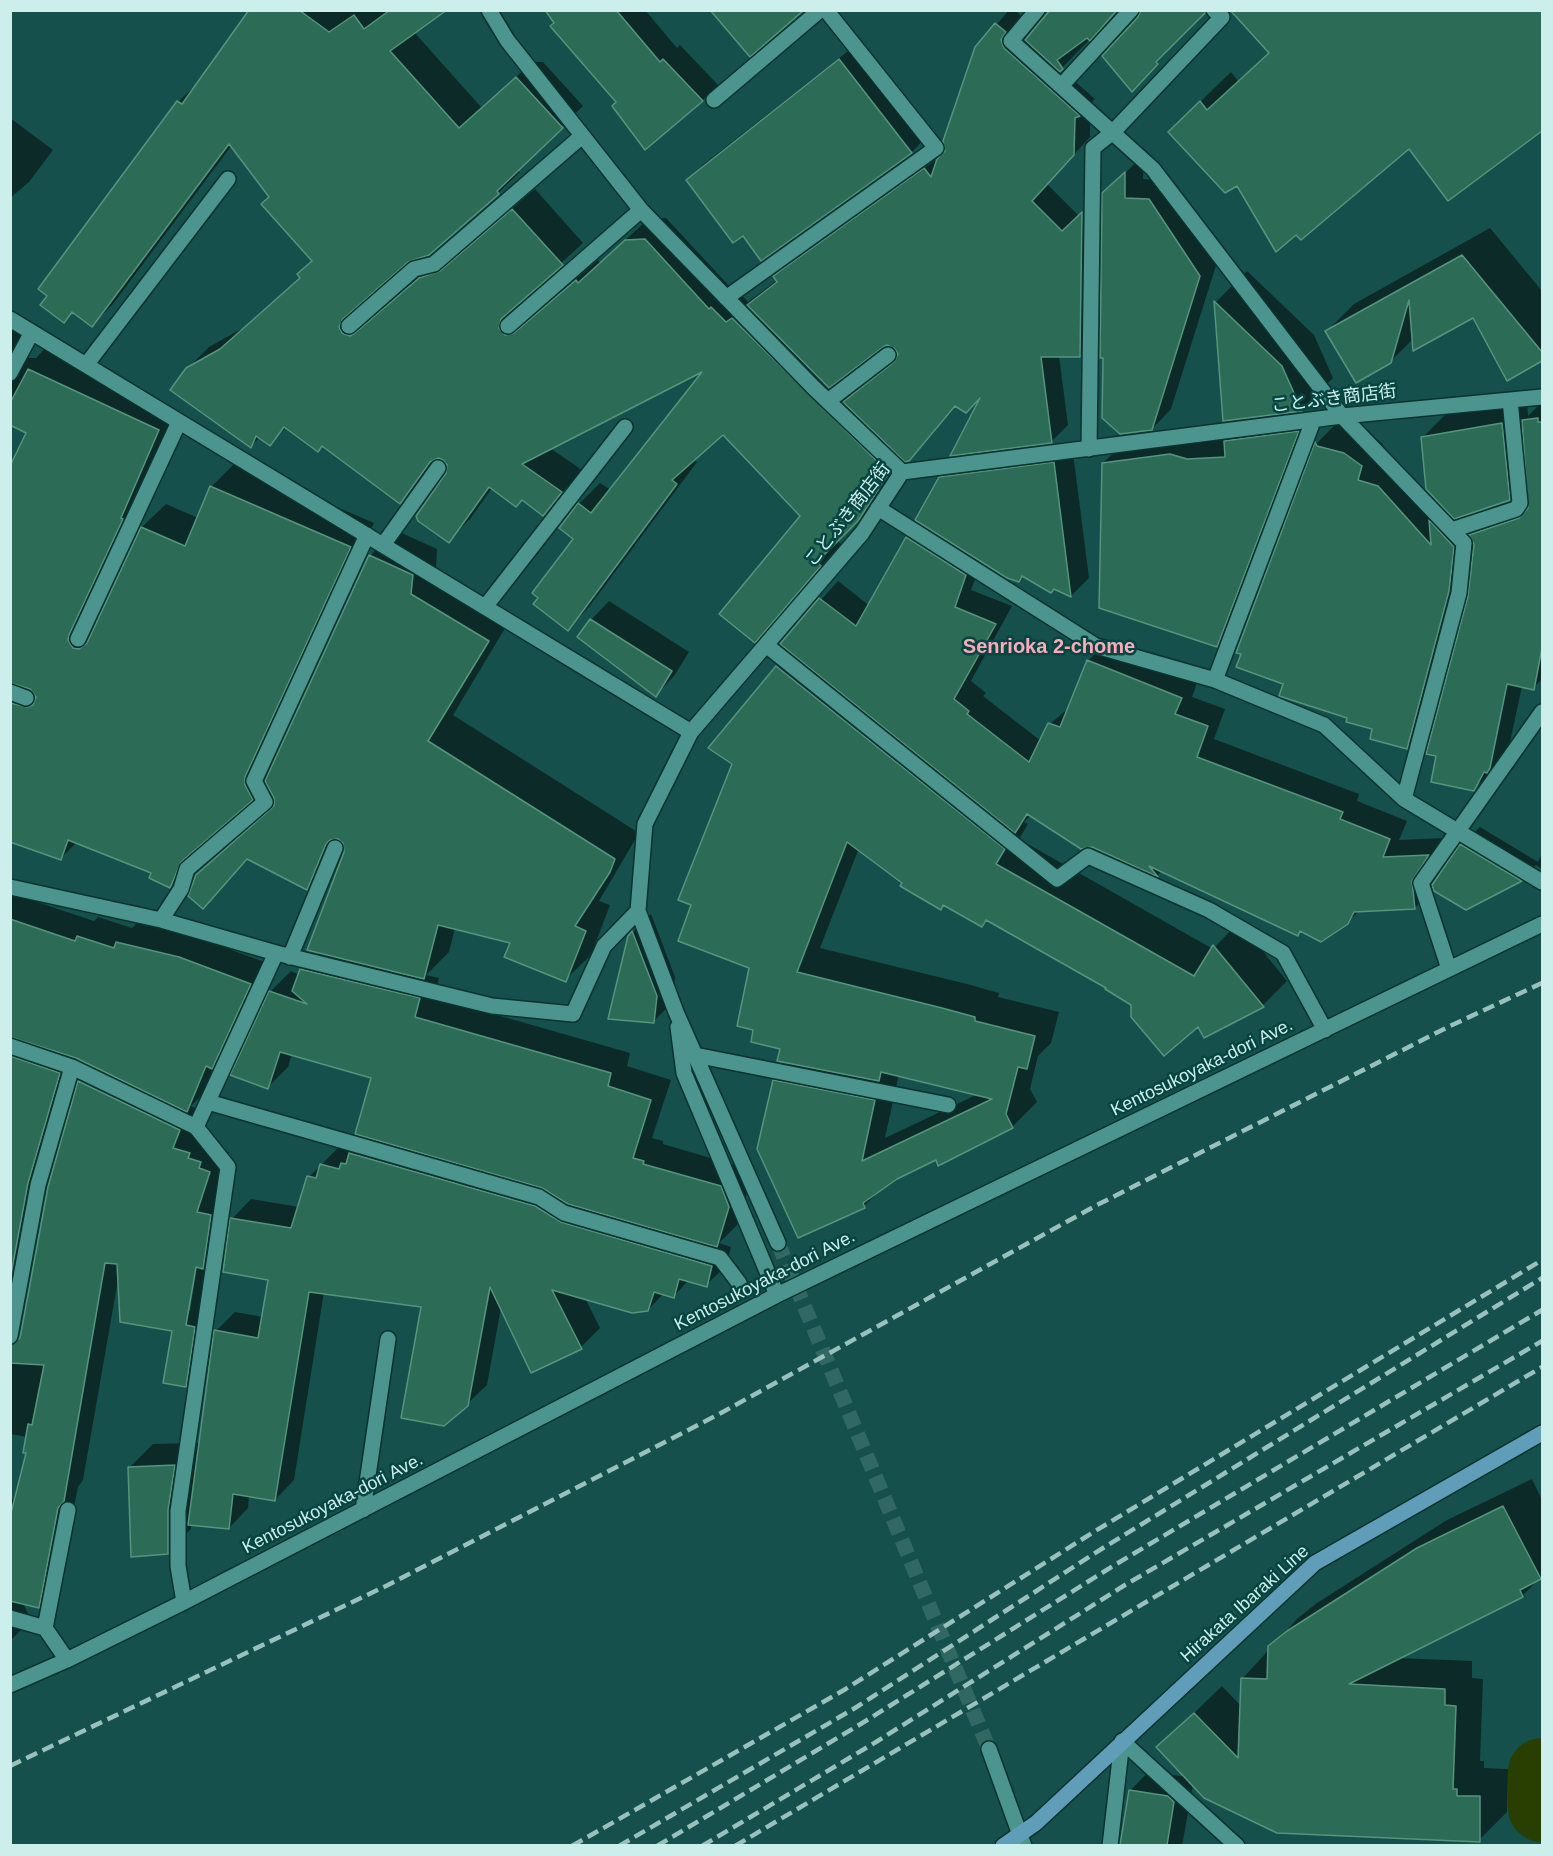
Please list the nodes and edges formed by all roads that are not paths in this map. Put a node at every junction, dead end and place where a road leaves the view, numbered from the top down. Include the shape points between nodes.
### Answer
1 (489, 10) edge
2 (820, 10) edge
3 (826, 10) edge
4 (1037, 10) edge
5 (1131, 10) edge
6 (1214, 10) edge
7 (1062, 85) junction
8 (714, 100) dead end
9 (1113, 132) junction
10 (582, 136) junction
11 (228, 179) dead end
12 (641, 210) junction
13 (726, 298) junction
14 (10, 319) edge
15 (349, 326) dead end
16 (508, 326) dead end
17 (32, 332) junction
18 (888, 355) dead end
19 (86, 365) junction
20 (10, 373) edge
21 (1542, 397) edge
22 (1510, 400) junction
23 (828, 401) junction
24 (1342, 416) junction
25 (1313, 421) junction
26 (179, 422) junction
27 (625, 427) dead end
28 (1089, 449) junction
29 (438, 468) dead end
30 (903, 472) junction
31 (878, 508) junction
32 (1452, 530) junction
33 (367, 535) junction
34 (383, 545) junction
35 (485, 607) junction
36 (78, 639) dead end
37 (766, 645) junction
38 (1215, 680) junction
39 (10, 692) edge
40 (26, 698) dead end
41 (1542, 712) edge
42 (691, 732) junction
43 (1404, 799) junction
44 (1457, 833) junction
45 (334, 848) dead end
46 (1542, 882) edge
47 (10, 887) edge
48 (638, 911) junction
49 (161, 920) junction
50 (1542, 924) edge
51 (283, 955) junction
52 (1449, 969) junction
53 (676, 1012) junction
54 (1325, 1030) junction
55 (10, 1046) edge
56 (695, 1055) junction
57 (72, 1066) junction
58 (208, 1102) junction
59 (948, 1106) dead end
60 (195, 1127) junction
61 (778, 1243) tunnel mouth
62 (740, 1283) dead end
63 (777, 1295) junction
64 (10, 1336) edge
65 (388, 1339) dead end
66 (1542, 1433) edge
67 (68, 1510) dead end
68 (363, 1510) junction
69 (184, 1602) junction
70 (10, 1618) edge
71 (45, 1628) junction
72 (67, 1660) junction
73 (10, 1684) edge
74 (1122, 1741) junction
75 (988, 1749) tunnel mouth
76 (1021, 1840) edge
77 (1003, 1845) edge
78 (1110, 1845) edge
79 (1237, 1845) edge

1 - 10 street
2 - 8 street
3 - 13 street via 936,148
4 - 7 street via 1011,41
5 - 7 street
6 - 9 street via 1222,17
7 - 9 street
9 - 24 street via 1153,169
9 - 28 street via 1094,148
10 - 12 street
10 - 15 street via 434,264 414,269
11 - 19 street
12 - 13 street
12 - 16 street
13 - 23 street
14 - 17 street
17 - 19 street
17 - 20 street
18 - 23 street
19 - 26 street
21 - 22 street, ことぶき商店街
22 - 24 street, ことぶき商店街
22 - 32 street via 1520,503 1516,509
23 - 30 street
24 - 25 street, ことぶき商店街
24 - 32 street
25 - 28 street, ことぶき商店街
25 - 38 street
26 - 33 street
26 - 36 street
27 - 35 street
28 - 30 street, ことぶき商店街
29 - 34 street
30 - 31 street, ことぶき商店街
31 - 37 street, ことぶき商店街 via 862,533
31 - 38 street via 1096,646
32 - 43 street via 1464,543 1460,593
33 - 34 street
33 - 49 street via 254,782 265,802 187,869 181,889
34 - 35 street
35 - 42 street
37 - 42 street, ことぶき商店街
37 - 54 street via 1057,879 1088,856 1209,910 1283,953
38 - 43 street via 1324,725
39 - 40 street
41 - 44 street
42 - 48 street, ことぶき商店街 via 645,824
43 - 44 street
44 - 46 street
44 - 52 street via 1422,883
45 - 51 street
47 - 49 street
48 - 51 street via 604,946 573,1014 492,1006
48 - 53 street, ことぶき商店街
49 - 51 street
50 - 52 street, Kentosukoyaka-dori Ave.
51 - 58 street
52 - 54 street, Kentosukoyaka-dori Ave.
53 - 56 street
53 - 63 street via 684,1073
54 - 63 street, Kentosukoyaka-dori Ave.
55 - 57 street
56 - 59 street
56 - 61 street
57 - 60 street
57 - 64 street via 38,1185
58 - 60 street
58 - 62 street via 539,1197 564,1213 720,1258
60 - 69 street via 228,1167 177,1511 178,1566
63 - 68 street, Kentosukoyaka-dori Ave.
65 - 68 street
66 - 74 main road, Hirakata Ibaraki Line via 1316,1563
67 - 71 street
68 - 69 street, Kentosukoyaka-dori Ave.
69 - 72 street, Kentosukoyaka-dori Ave.
70 - 71 street
71 - 72 street
72 - 73 street, Kentosukoyaka-dori Ave.
74 - 76 main road, Hirakata Ibaraki Line
74 - 78 street
74 - 79 street
75 - 76 street
76 - 77 main road, Hirakata Ibaraki Line

